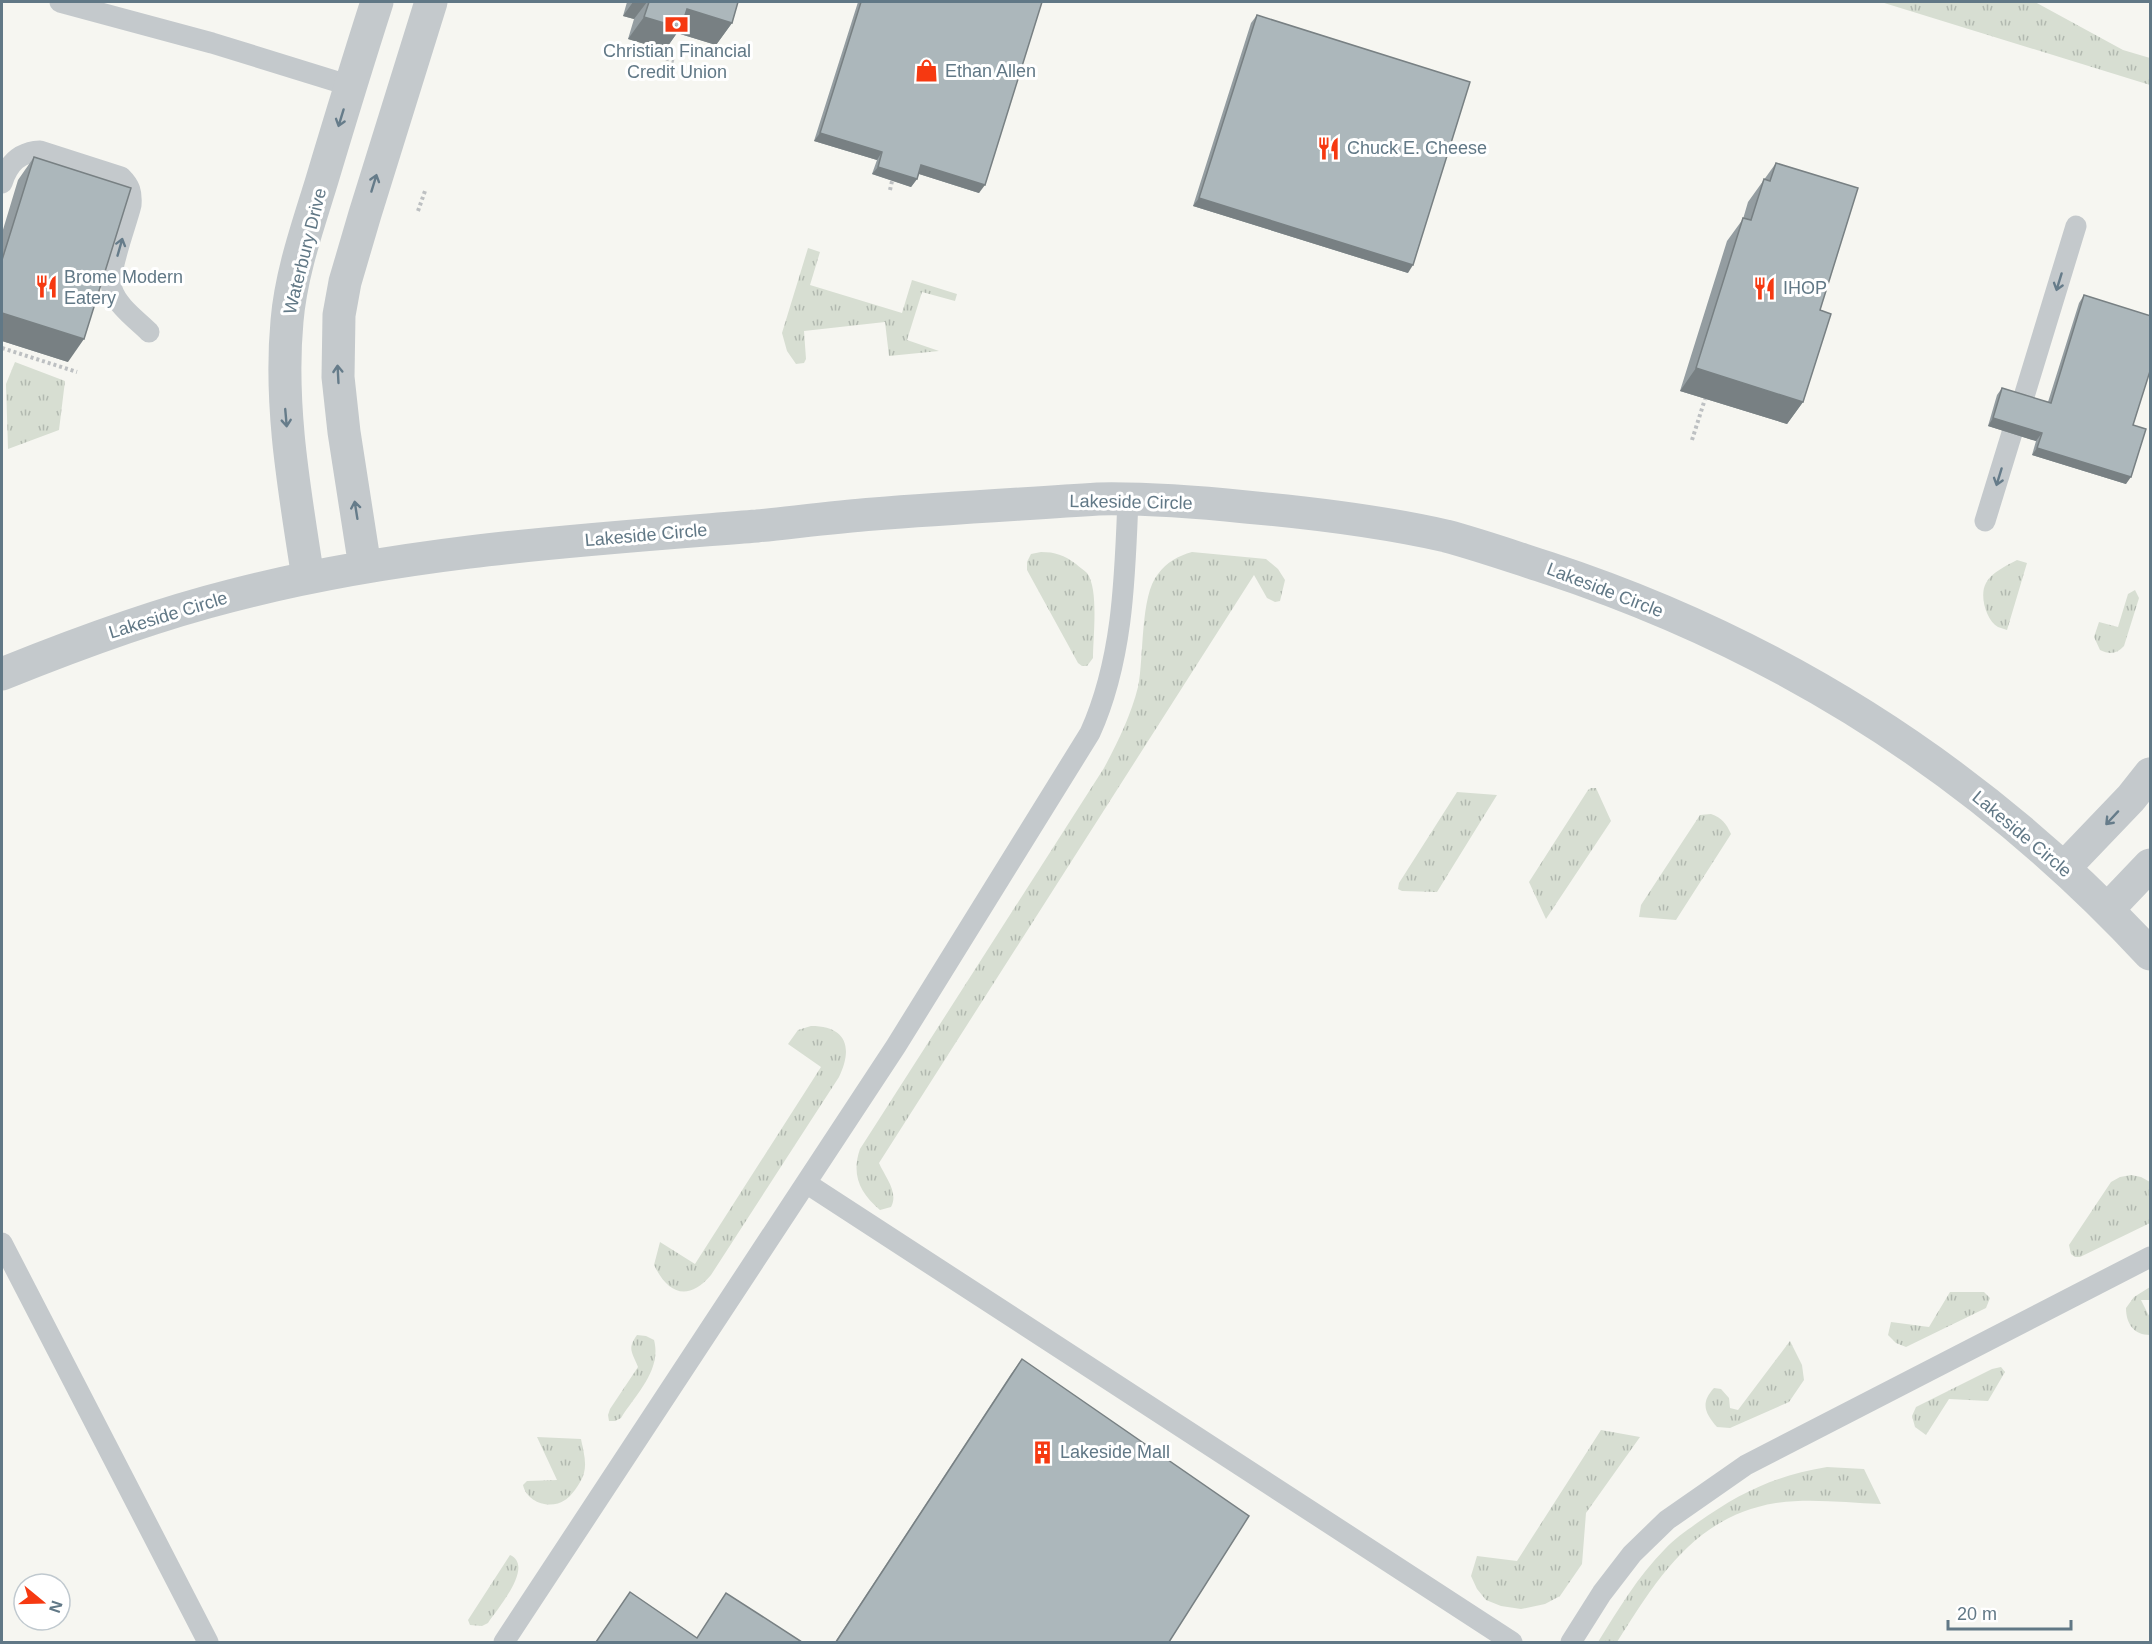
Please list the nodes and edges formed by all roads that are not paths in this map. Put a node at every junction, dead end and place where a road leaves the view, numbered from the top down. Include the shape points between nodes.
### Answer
1 (60, 2) edge
2 (377, 2) edge
3 (431, 2) edge
4 (351, 86) junction
5 (2, 183) edge
6 (2076, 226) dead end
7 (149, 332) dead end
8 (2022, 403) edge
9 (2012, 433) edge
10 (1128, 498) junction
11 (1985, 521) dead end
12 (365, 567) junction
13 (308, 578) junction
14 (2, 674) edge
15 (2151, 774) edge
16 (2151, 865) edge
17 (2064, 868) junction
18 (2108, 909) junction
19 (2151, 954) edge
20 (806, 1183) junction
21 (2, 1244) edge
22 (2151, 1257) edge
23 (208, 1642) edge
24 (504, 1642) edge
25 (1512, 1642) edge
26 (1570, 1642) edge

1 - 4 lane
2 - 4 street, Waterbury Drive
12 -> 3 street via 338,377 339,315 345,282
4 -> 13 street, Waterbury Drive via 305,234 287,318 285,401
7 -> 5 lane via 121,304 112,288 113,269 131,205 128,184 121,177 40,151 19,156
6 -> 8 lane
9 -> 11 lane
10 - 12 street, Lakeside Circle via 895,512 648,534
10 - 17 street, Lakeside Circle via 1317,513 1446,537 1625,595 1740,645 1879,724 1959,782
10 - 20 lane via 1120,620 1106,695 1090,733
12 - 13 street, Lakeside Circle
13 - 14 street, Lakeside Circle via 162,615 82,641
15 -> 17 street
16 - 18 street
17 - 18 street, Lakeside Circle
18 - 19 street, Lakeside Circle
20 - 24 lane
20 - 25 lane
21 - 23 lane
22 - 26 lane via 1746,1465 1667,1520 1632,1554

